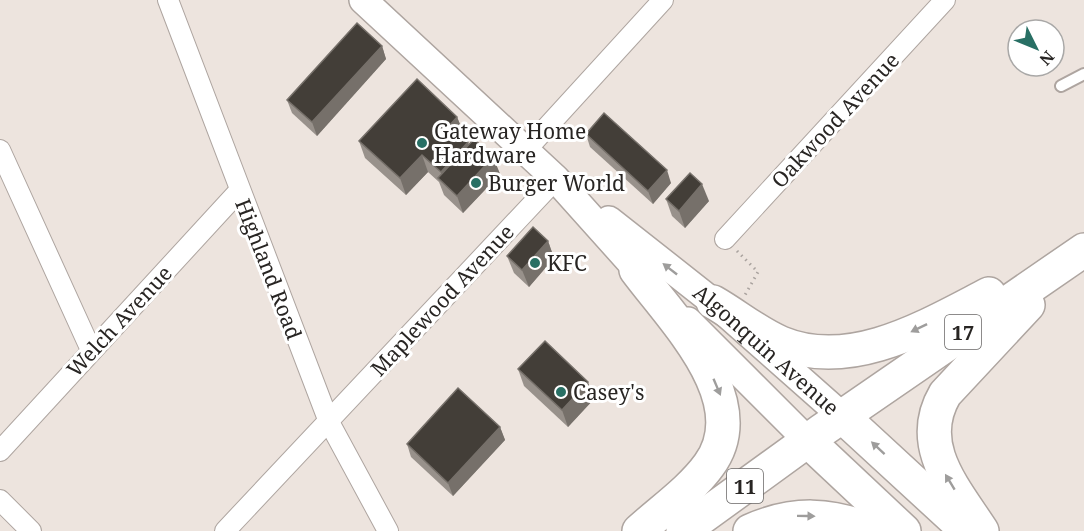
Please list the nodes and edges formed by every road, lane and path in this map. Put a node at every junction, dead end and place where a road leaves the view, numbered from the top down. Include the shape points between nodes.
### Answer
1 (168, 0) edge
2 (663, 0) edge
3 (945, 0) edge
4 (371, 3) edge
5 (1084, 74) edge
6 (1061, 86) dead end
7 (0, 150) edge
8 (526, 150) junction
9 (556, 179) junction
10 (239, 191) junction
11 (724, 239) joint
12 (1084, 245) edge
13 (1084, 253) edge
14 (636, 270) junction
15 (724, 308) junction
16 (91, 350) junction
17 (848, 421) junction
18 (329, 422) junction
19 (814, 446) junction
20 (0, 451) edge
21 (0, 500) edge
22 (31, 531) edge
23 (225, 531) edge
24 (388, 531) edge
25 (639, 531) edge
26 (683, 531) edge
27 (705, 531) edge
28 (750, 531) edge
29 (875, 531) edge
30 (904, 531) edge
31 (967, 531) edge
32 (982, 531) edge

1 - 10 street, Highland Road
2 - 8 street
3 - 11 street, Oakwood Avenue
4 - 8 main road, Algonquin Avenue
5 - 6 lane
7 - 16 street
8 - 9 main road, Algonquin Avenue
9 - 14 main road, Algonquin Avenue
15 -> 9 main road, Algonquin Avenue
9 - 18 street, Maplewood Avenue
10 - 16 street, Welch Avenue
10 - 18 street, Highland Road
11 - 15 path via 758,272
12 -> 15 highway via 899,338 856,350 812,353 780,343
13 - 17 highway, 17
32 -> 13 highway via 940,465 932,425 936,410 976,359 1053,279
14 - 19 main road, Algonquin Avenue
14 -> 25 highway via 706,365 720,393 724,420 719,447 711,463
15 - 17 main road, Algonquin Avenue
16 - 20 street, Welch Avenue
17 - 19 highway, 11
31 -> 17 highway, Algonquin Avenue
18 - 23 street, Maplewood Avenue
18 - 24 street, Highland Road
19 - 26 highway, 11
19 - 27 highway, 11
19 - 30 highway, Algonquin Avenue
21 - 22 street
28 -> 29 highway via 797,516 836,518

